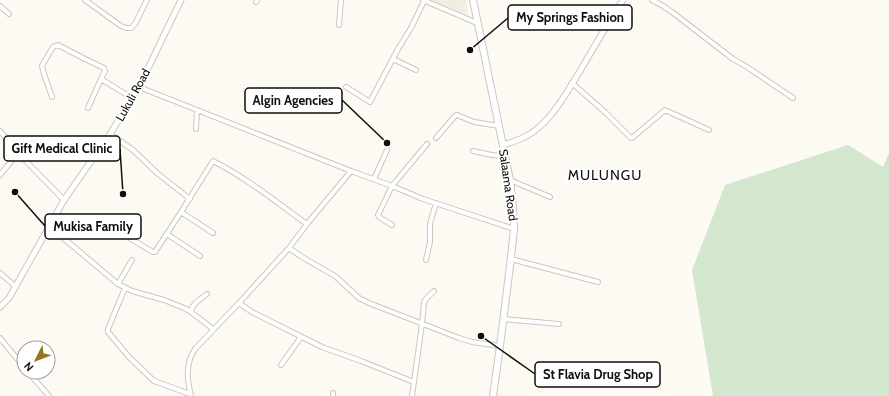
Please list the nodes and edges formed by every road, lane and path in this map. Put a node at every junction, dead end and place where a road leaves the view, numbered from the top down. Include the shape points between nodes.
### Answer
1 (86, 0) edge
2 (147, 0) edge
3 (181, 0) edge
4 (341, 0) edge
5 (423, 0) edge
6 (472, 0) edge
7 (623, 0) edge
8 (652, 0) edge
9 (0, 6) edge
10 (9, 14) dead end
11 (477, 23) junction
12 (339, 25) dead end
13 (393, 59) junction
14 (416, 70) dead end
15 (102, 79) junction
16 (572, 83) junction
17 (139, 87) junction
18 (346, 88) dead end
19 (52, 97) dead end
20 (132, 98) junction
21 (793, 98) dead end
22 (88, 108) dead end
23 (197, 110) junction
24 (499, 126) junction
25 (196, 129) dead end
26 (709, 130) dead end
27 (0, 131) edge
28 (110, 134) junction
29 (436, 138) dead end
30 (427, 144) dead end
31 (503, 145) junction
32 (387, 150) dead end
33 (473, 151) dead end
34 (18, 153) junction
35 (505, 156) junction
36 (351, 171) junction
37 (0, 175) edge
38 (374, 180) junction
39 (510, 180) junction
40 (392, 186) junction
41 (550, 197) dead end
42 (190, 199) junction
43 (64, 200) junction
44 (436, 203) junction
45 (181, 212) junction
46 (307, 224) junction
47 (392, 225) dead end
48 (49, 226) junction
49 (514, 229) junction
50 (213, 233) dead end
51 (167, 234) junction
52 (131, 239) dead end
53 (289, 248) junction
54 (200, 256) dead end
55 (511, 259) junction
56 (132, 260) dead end
57 (426, 260) dead end
58 (0, 273) edge
59 (598, 282) dead end
60 (118, 284) junction
61 (15, 286) junction
62 (125, 288) junction
63 (434, 291) dead end
64 (207, 294) dead end
65 (239, 303) junction
66 (0, 307) edge
67 (192, 312) junction
68 (504, 319) junction
69 (422, 324) junction
70 (559, 324) dead end
71 (213, 329) junction
72 (302, 337) junction
73 (0, 338) edge
74 (500, 346) junction
75 (16, 357) edge
76 (281, 365) dead end
77 (35, 380) edge
78 (414, 382) junction
79 (190, 395) edge
80 (49, 396) edge
81 (412, 396) edge
82 (493, 396) edge

1 - 2 street via 126,28 131,28 135,24
3 - 17 street, Lukuli Road
4 - 12 street
5 - 11 street
5 - 13 street via 412,28
6 - 11 main road, Salaama Road
7 - 16 street
8 - 21 street via 664,6 733,59
9 - 10 street
11 - 24 main road, Salaama Road
13 - 14 street
13 - 18 street via 370,102
15 - 19 street via 104,68 58,44 53,47 42,66
15 - 20 street
15 - 22 street
16 - 26 street via 631,138 665,110
16 - 31 street via 549,117 538,128 523,138
17 - 20 street, Lukuli Road
17 - 23 street
20 - 28 street, Lukuli Road
23 - 25 street
23 - 36 street
24 - 29 street via 474,122 457,115
24 - 31 main road, Salaama Road
27 - 34 street
28 - 42 street via 133,150
28 - 43 street, Lukuli Road
30 - 40 street
31 - 35 main road, Salaama Road
32 - 38 street
33 - 35 street
34 - 37 street
34 - 43 street
35 - 39 main road, Salaama Road
36 - 38 street
36 - 46 street
38 - 40 street
39 - 41 street
39 - 49 main road, Salaama Road
40 - 44 street
40 - 47 street via 378,215
42 - 45 street
42 - 46 street via 213,161 253,185
43 - 48 street, Lukuli Road
44 - 49 street
44 - 57 street via 430,224
45 - 50 street
45 - 51 street
46 - 53 street
48 - 60 street
48 - 61 street, Lukuli Road
49 - 55 main road, Salaama Road
51 - 52 street via 153,252
51 - 54 street
53 - 65 street
53 - 69 street via 335,276 360,299
55 - 59 street
55 - 68 main road, Salaama Road
56 - 60 street
58 - 61 street
60 - 62 street
61 - 66 street, Lukuli Road via 9,298
62 - 67 street
62 - 79 street via 108,332 154,381
63 - 69 street via 425,300
64 - 67 street via 194,304
65 - 71 street
65 - 72 street
67 - 71 street
68 - 70 street
68 - 74 main road, Salaama Road
69 - 74 street via 472,342
69 - 78 street
71 - 79 street via 189,360 187,375
72 - 76 street
72 - 78 street via 330,351
73 - 75 street
74 - 82 main road, Salaama Road
77 - 80 street
78 - 81 street

